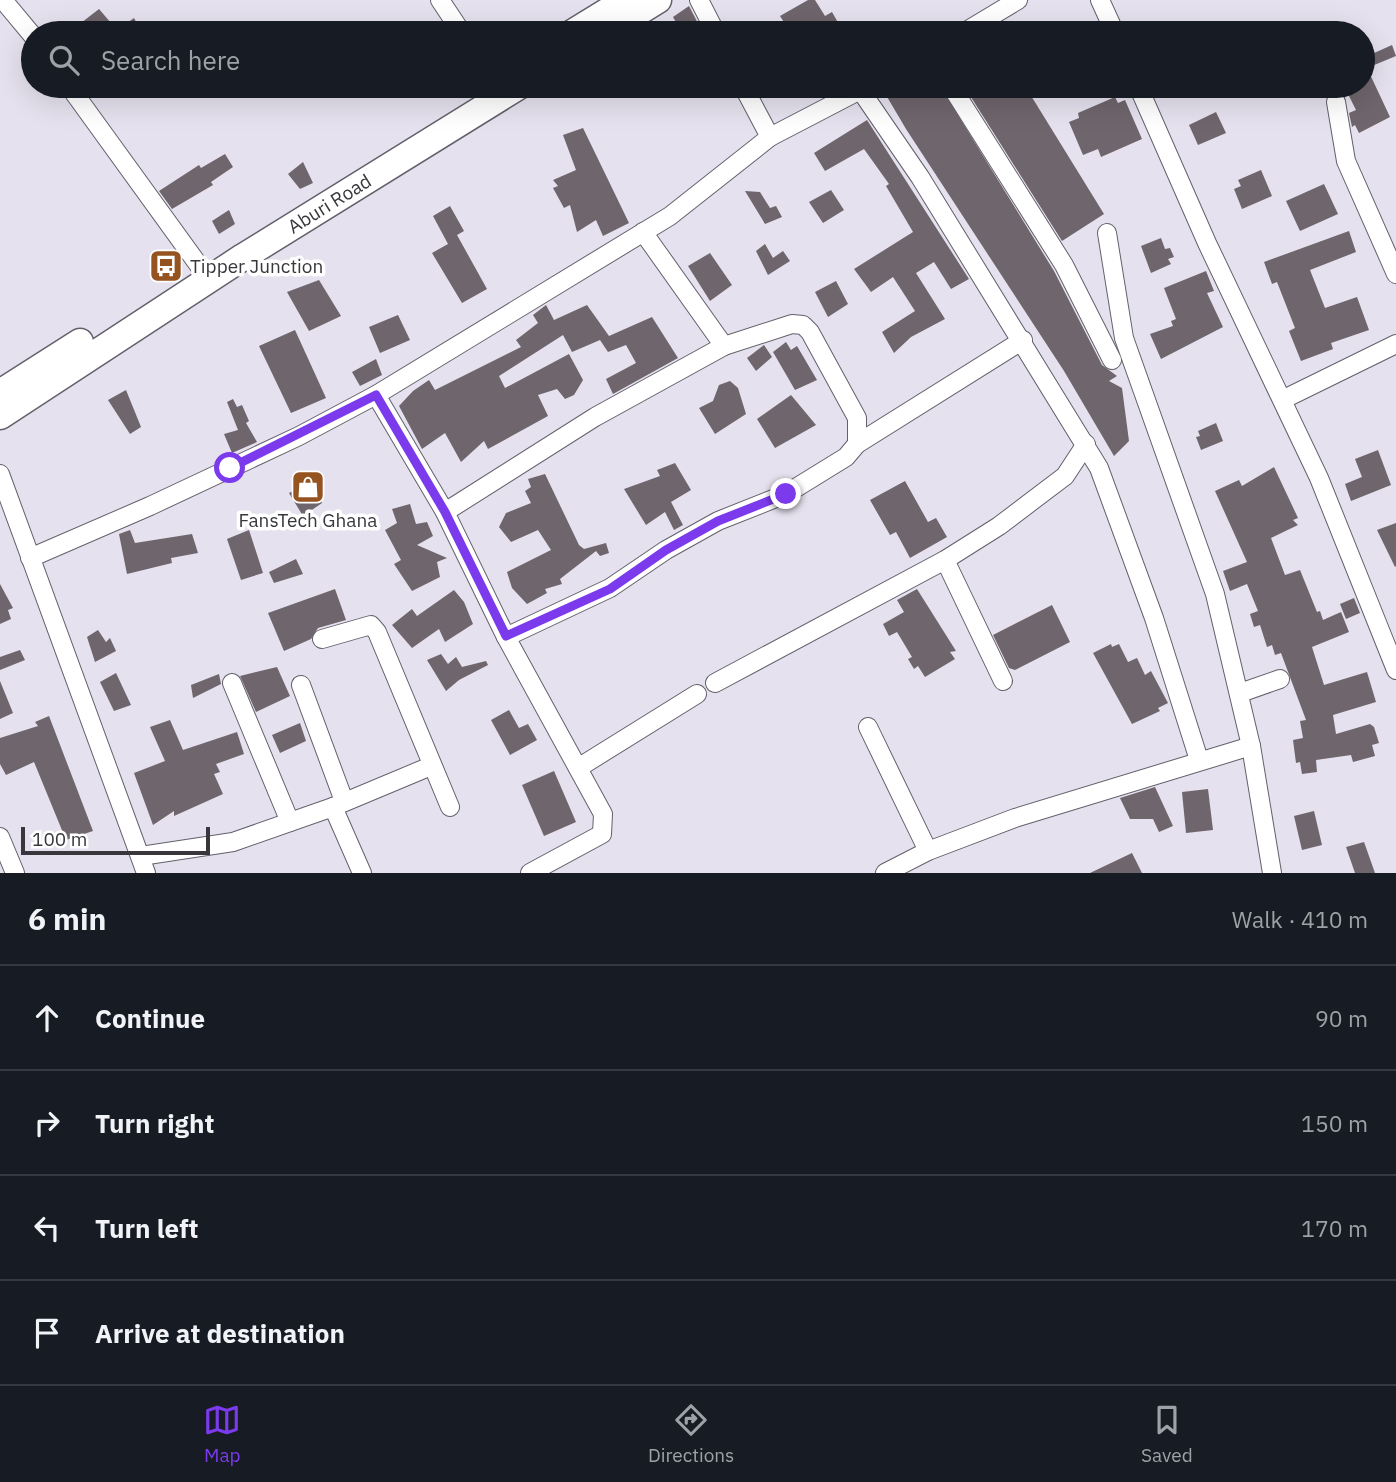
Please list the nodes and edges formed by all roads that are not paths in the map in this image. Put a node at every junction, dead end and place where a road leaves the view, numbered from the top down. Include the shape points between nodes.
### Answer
1 (3, 0) edge
2 (440, 0) edge
3 (626, 0) edge
4 (658, 0) edge
5 (699, 0) edge
6 (1018, 0) edge
7 (1100, 0) edge
8 (455, 21) edge
9 (592, 21) edge
10 (624, 21) edge
11 (710, 21) edge
12 (982, 21) edge
13 (1110, 21) edge
14 (21, 22) edge
15 (77, 98) edge
16 (469, 98) edge
17 (500, 98) edge
18 (749, 98) edge
19 (845, 98) edge
20 (870, 98) edge
21 (959, 98) edge
22 (1143, 98) edge
23 (1336, 102) dead end
24 (770, 138) junction
25 (643, 232) junction
26 (1107, 233) dead end
27 (200, 267) junction
28 (1396, 274) edge
29 (1023, 340) junction
30 (1396, 344) edge
31 (724, 346) junction
32 (1112, 360) dead end
33 (52, 371) junction
34 (0, 393) edge
35 (376, 395) junction
36 (1284, 399) junction
37 (0, 415) edge
38 (857, 444) junction
39 (1086, 444) junction
40 (1099, 468) junction
41 (0, 474) edge
42 (1065, 477) junction
43 (445, 512) junction
44 (30, 558) junction
45 (944, 560) junction
46 (506, 636) junction
47 (322, 639) dead end
48 (1396, 670) edge
49 (1280, 679) dead end
50 (1003, 681) dead end
51 (232, 683) dead end
52 (715, 683) dead end
53 (301, 685) dead end
54 (1240, 693) junction
55 (697, 694) dead end
56 (868, 727) dead end
57 (1251, 746) junction
58 (1199, 760) junction
59 (431, 766) junction
60 (578, 768) junction
61 (339, 804) junction
62 (450, 807) dead end
63 (290, 822) junction
64 (0, 837) edge
65 (928, 851) junction
66 (144, 865) edge
67 (15, 873) edge
68 (362, 873) edge
69 (530, 873) edge
70 (885, 873) edge
71 (1272, 873) edge

1 - 14 street
2 - 8 street
3 - 9 highway
4 - 10 highway
5 - 11 street
6 - 12 street
7 - 13 street
15 - 27 street
16 - 27 highway, Aburi Road
17 - 33 highway, Aburi Road
18 - 24 street
19 - 24 street
20 - 29 street
21 - 32 street via 1064,265
22 - 36 street via 1207,243
23 - 28 street via 1346,161
24 - 25 street
25 - 31 street
25 - 35 street
26 - 54 street via 1124,338 1215,594
27 - 33 highway, Aburi Road
29 - 38 street
29 - 39 street
30 - 36 street
31 - 38 street via 792,324 803,325 857,418
31 - 43 street via 596,417
33 - 34 highway, Aburi Road
33 - 37 highway, Aburi Road
35 - 43 street
35 - 44 street via 162,501
36 - 48 street
38 - 46 street via 846,457 786,494 718,521 610,589
39 - 40 street
39 - 42 street
40 - 42 street
40 - 58 street
41 - 44 street
42 - 45 street
43 - 46 street
44 - 66 street
45 - 50 street
45 - 52 street
46 - 60 street
47 - 59 street via 371,625
49 - 54 street
51 - 63 street
53 - 61 street
54 - 57 street
55 - 60 street
56 - 65 street
57 - 58 street
57 - 71 street
58 - 65 street via 1015,818
59 - 61 street
59 - 62 street
60 - 69 street via 603,814 601,834
61 - 63 street
61 - 68 street
63 - 66 street
64 - 67 street
65 - 70 street

